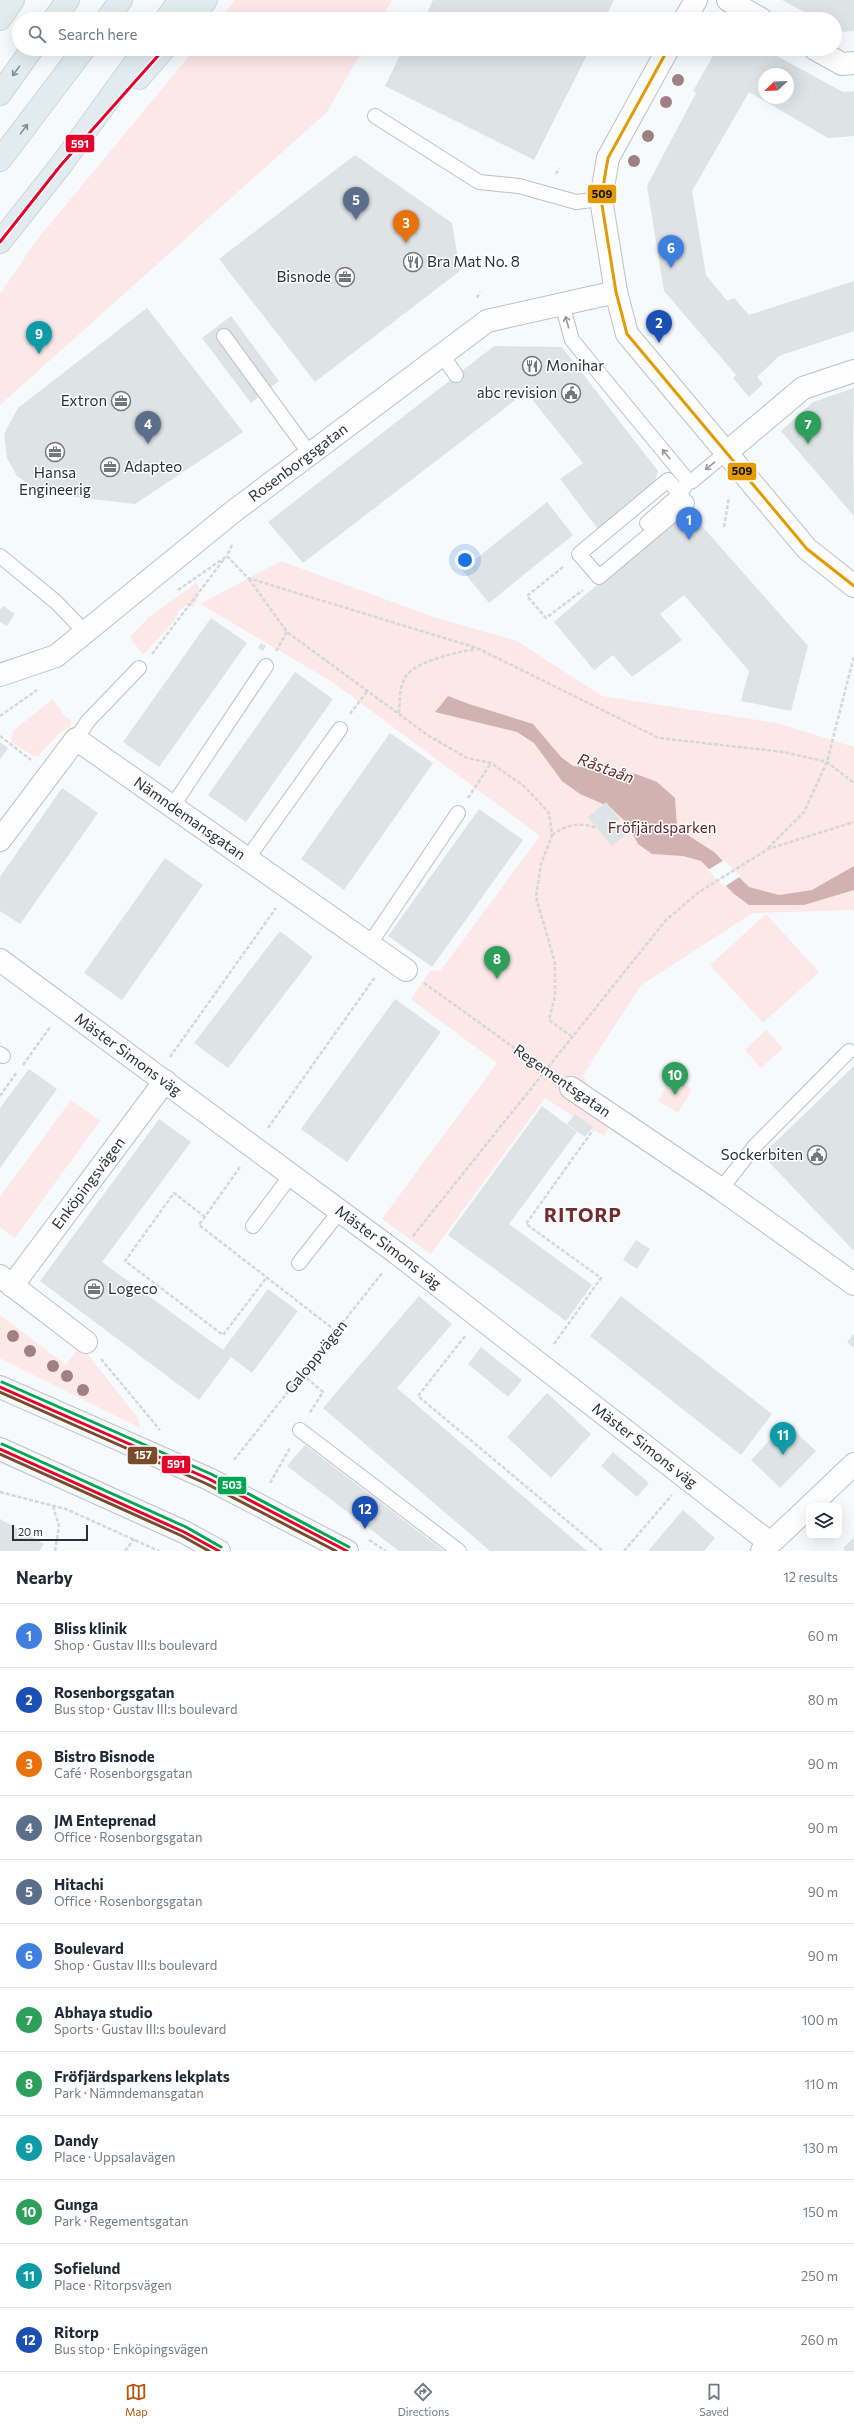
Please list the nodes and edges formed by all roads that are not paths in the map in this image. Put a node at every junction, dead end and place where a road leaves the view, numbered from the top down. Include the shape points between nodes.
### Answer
1 (5, 0) edge
2 (13, 0) edge
3 (68, 0) edge
4 (121, 0) edge
5 (180, 0) edge
6 (206, 0) edge
7 (696, 0) edge
8 (728, 0) edge
9 (0, 5) edge
10 (59, 12) edge
11 (112, 12) edge
12 (171, 12) edge
13 (196, 12) edge
14 (689, 12) edge
15 (749, 12) edge
16 (0, 19) edge
17 (27, 56) edge
18 (79, 56) edge
19 (140, 56) edge
20 (158, 56) edge
21 (664, 56) edge
22 (828, 56) edge
23 (854, 63) edge
24 (0, 94) edge
25 (375, 116) dead end
26 (0, 160) edge
27 (61, 165) junction
28 (601, 199) junction
29 (0, 242) edge
30 (616, 292) junction
31 (562, 304) junction
32 (224, 336) dead end
33 (442, 354) junction
34 (854, 371) edge
35 (456, 375) dead end
36 (727, 452) junction
37 (310, 454) junction
38 (692, 481) junction
39 (680, 494) junction
40 (647, 523) dead end
41 (0, 556) edge
42 (854, 586) edge
43 (85, 632) junction
44 (266, 666) dead end
45 (139, 668) dead end
46 (0, 675) edge
47 (340, 729) road end
48 (76, 739) junction
49 (172, 807) junction
50 (458, 814) road end
51 (0, 840) edge
52 (247, 859) junction
53 (369, 945) junction
54 (0, 960) edge
55 (406, 970) road end
56 (850, 1051) dead end
57 (160, 1078) junction
58 (572, 1088) road end
59 (291, 1175) junction
60 (721, 1189) junction
61 (340, 1211) junction
62 (253, 1226) dead end
63 (299, 1264) dead end
64 (6, 1281) edge
65 (854, 1284) edge
66 (86, 1342) road end
67 (0, 1387) edge
68 (300, 1430) dead end
69 (0, 1449) edge
70 (854, 1464) edge
71 (812, 1503) edge
72 (806, 1509) edge
73 (766, 1547) edge
74 (219, 1551) edge
75 (346, 1551) edge
76 (459, 1551) edge

1 - 9 highway
2 - 16 highway
3 - 10 highway
4 - 11 highway
5 - 12 highway
6 - 13 highway
7 - 14 street
8 - 15 street
17 -> 24 highway
26 -> 18 highway
19 - 27 highway
20 - 27 highway
21 - 28 street via 608,158
22 - 23 street via 842,64
25 - 28 lane via 479,182 519,186 576,202
27 - 29 highway
28 - 30 street
30 - 31 street, Rosenborgsgatan
30 - 36 street via 627,334
31 - 33 street, Rosenborgsgatan via 487,321
38 -> 31 lane via 688,481 572,340
32 - 37 lane
33 - 35 lane
33 - 37 street, Rosenborgsgatan
34 - 36 street via 803,388
36 -> 38 lane
36 - 42 street via 807,549
37 - 43 street, Rosenborgsgatan via 234,511
38 - 39 lane via 686,483
39 - 39 lane via 687,503 599,577 579,554 668,480
39 - 40 lane
41 - 43 lane via 56,602
43 - 46 street, Rosenborgsgatan via 56,656
44 - 49 lane
45 - 48 lane via 88,721
47 - 52 lane
48 - 49 street, Nämndemansgatan
48 - 51 street
49 - 52 street, Nämndemansgatan
50 - 53 lane
52 - 53 street, Nämndemansgatan
53 - 55 street, Nämndemansgatan
54 - 57 street, Mäster Simons väg
56 - 60 lane via 754,1147
57 - 59 street, Mäster Simons väg
57 - 64 street, Enköpingsvägen
58 - 60 street, Regementsgatan
59 - 61 street, Mäster Simons väg
59 - 62 lane
60 - 65 street, Regementsgatan
61 - 63 lane
61 - 73 street, Mäster Simons väg via 686,1478
64 - 66 street, Enköpingsvägen
67 - 75 main road via 209,1479
68 - 76 lane
69 - 74 main road via 184,1532
70 - 71 street
72 - 73 street

